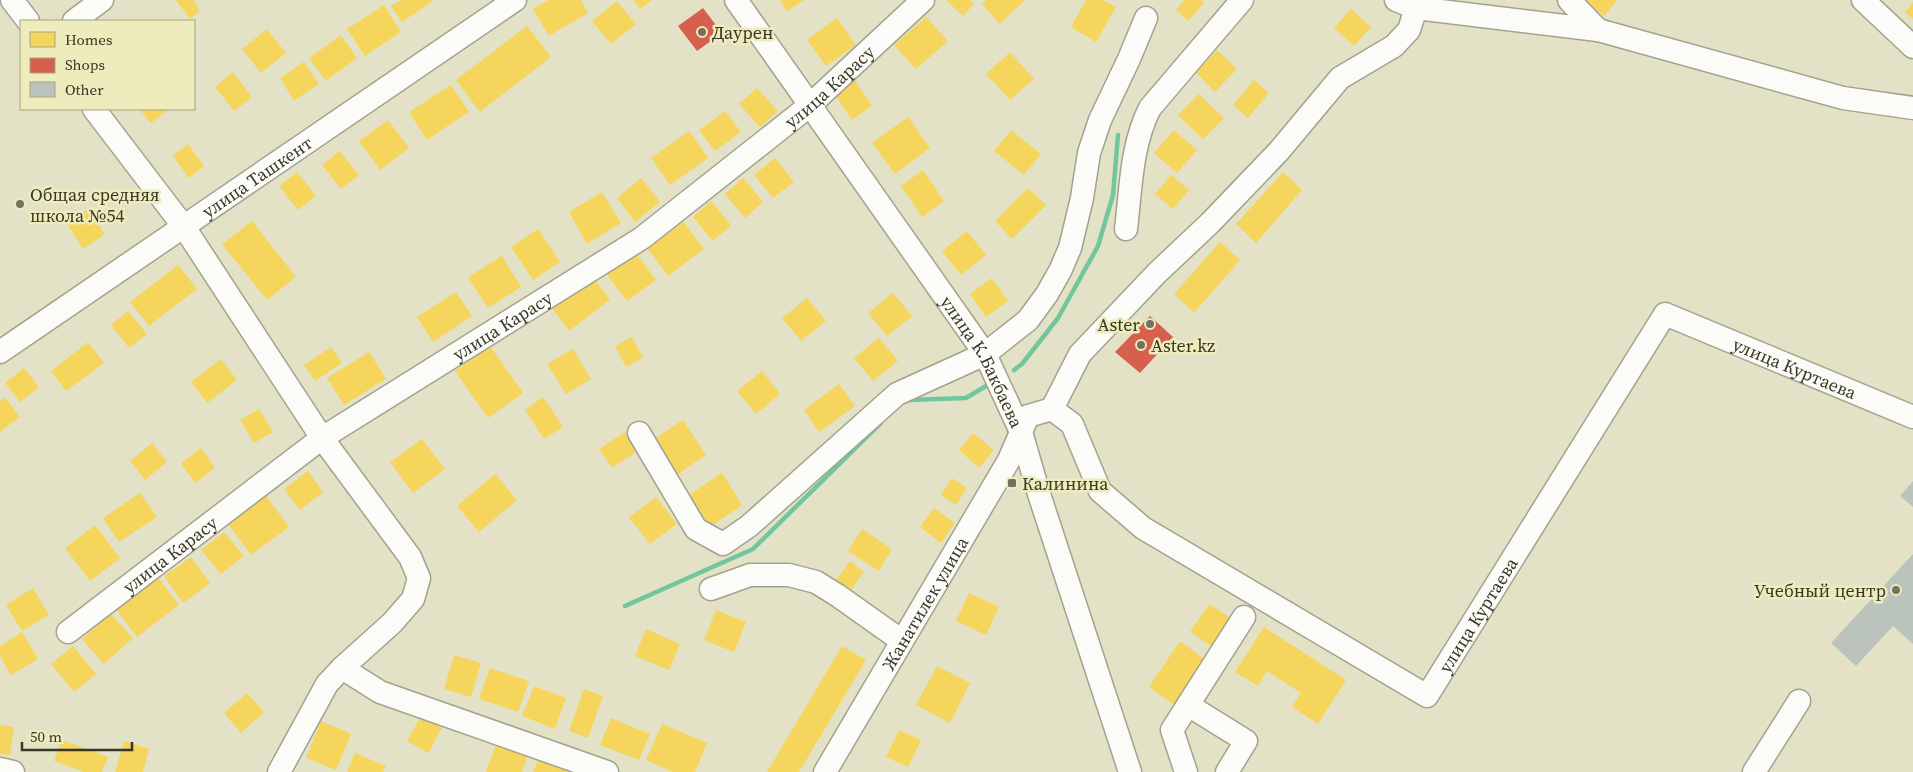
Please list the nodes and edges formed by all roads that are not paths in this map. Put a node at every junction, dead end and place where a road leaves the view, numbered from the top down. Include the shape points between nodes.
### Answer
1 (12, 0) edge
2 (102, 0) edge
3 (515, 0) edge
4 (736, 0) edge
5 (922, 0) edge
6 (1242, 0) edge
7 (1569, 0) edge
8 (1863, 0) edge
9 (1406, 4) edge
10 (1146, 18) dead end
11 (27, 20) edge
12 (75, 20) edge
13 (1598, 30) junction
14 (1913, 47) edge
15 (809, 106) junction
16 (1913, 108) edge
17 (95, 110) edge
18 (184, 226) junction
19 (1126, 229) dead end
20 (0, 352) edge
21 (985, 354) junction
22 (1052, 409) junction
23 (1913, 417) edge
24 (1021, 432) junction
25 (639, 433) dead end
26 (322, 438) junction
27 (711, 590) dead end
28 (1244, 617) dead end
29 (68, 632) dead end
30 (902, 642) junction
31 (342, 668) junction
32 (1799, 700) dead end
33 (1188, 705) junction
34 (0, 769) edge
35 (14, 772) edge
36 (279, 772) edge
37 (607, 772) edge
38 (825, 772) edge
39 (1130, 772) edge
40 (1186, 772) edge
41 (1227, 772) edge
42 (1754, 772) edge

1 - 11 street
2 - 12 street
3 - 18 street, улица Ташкент
4 - 15 street, улица К.Бакбаева
5 - 15 street, улица Карасу
6 - 19 street via 1150,108 1135,152
7 - 13 street
8 - 14 street
9 - 13 street
9 - 22 street via 1409,30 1394,46 1340,78 1272,159 1080,354
10 - 21 street via 1100,120 1089,153 1070,248 1060,272 1028,320
13 - 16 street via 1843,98
15 - 21 street, улица К.Бакбаева
15 - 26 street, улица Карасу via 642,238
17 - 18 street
18 - 20 street, улица Ташкент
18 - 26 street
21 - 24 street, улица К.Бакбаева
21 - 25 street via 897,394 749,526 723,544 696,529
22 - 23 street, улица Куртаева via 1072,424 1100,491 1143,528 1427,696 1665,314
22 - 24 street via 1028,416
24 - 30 street, Жанатилек улица via 1009,460
24 - 39 street, улица К.Бакбаева
26 - 29 street, улица Карасу
26 - 31 street via 410,557 419,578 413,599 392,623
27 - 30 street via 750,574 789,575 816,582
28 - 33 street
30 - 38 street, Жанатилек улица
31 - 36 street via 327,684
31 - 37 street via 380,692
32 - 42 street
33 - 40 street via 1172,730
33 - 41 street via 1246,741
34 - 35 street

